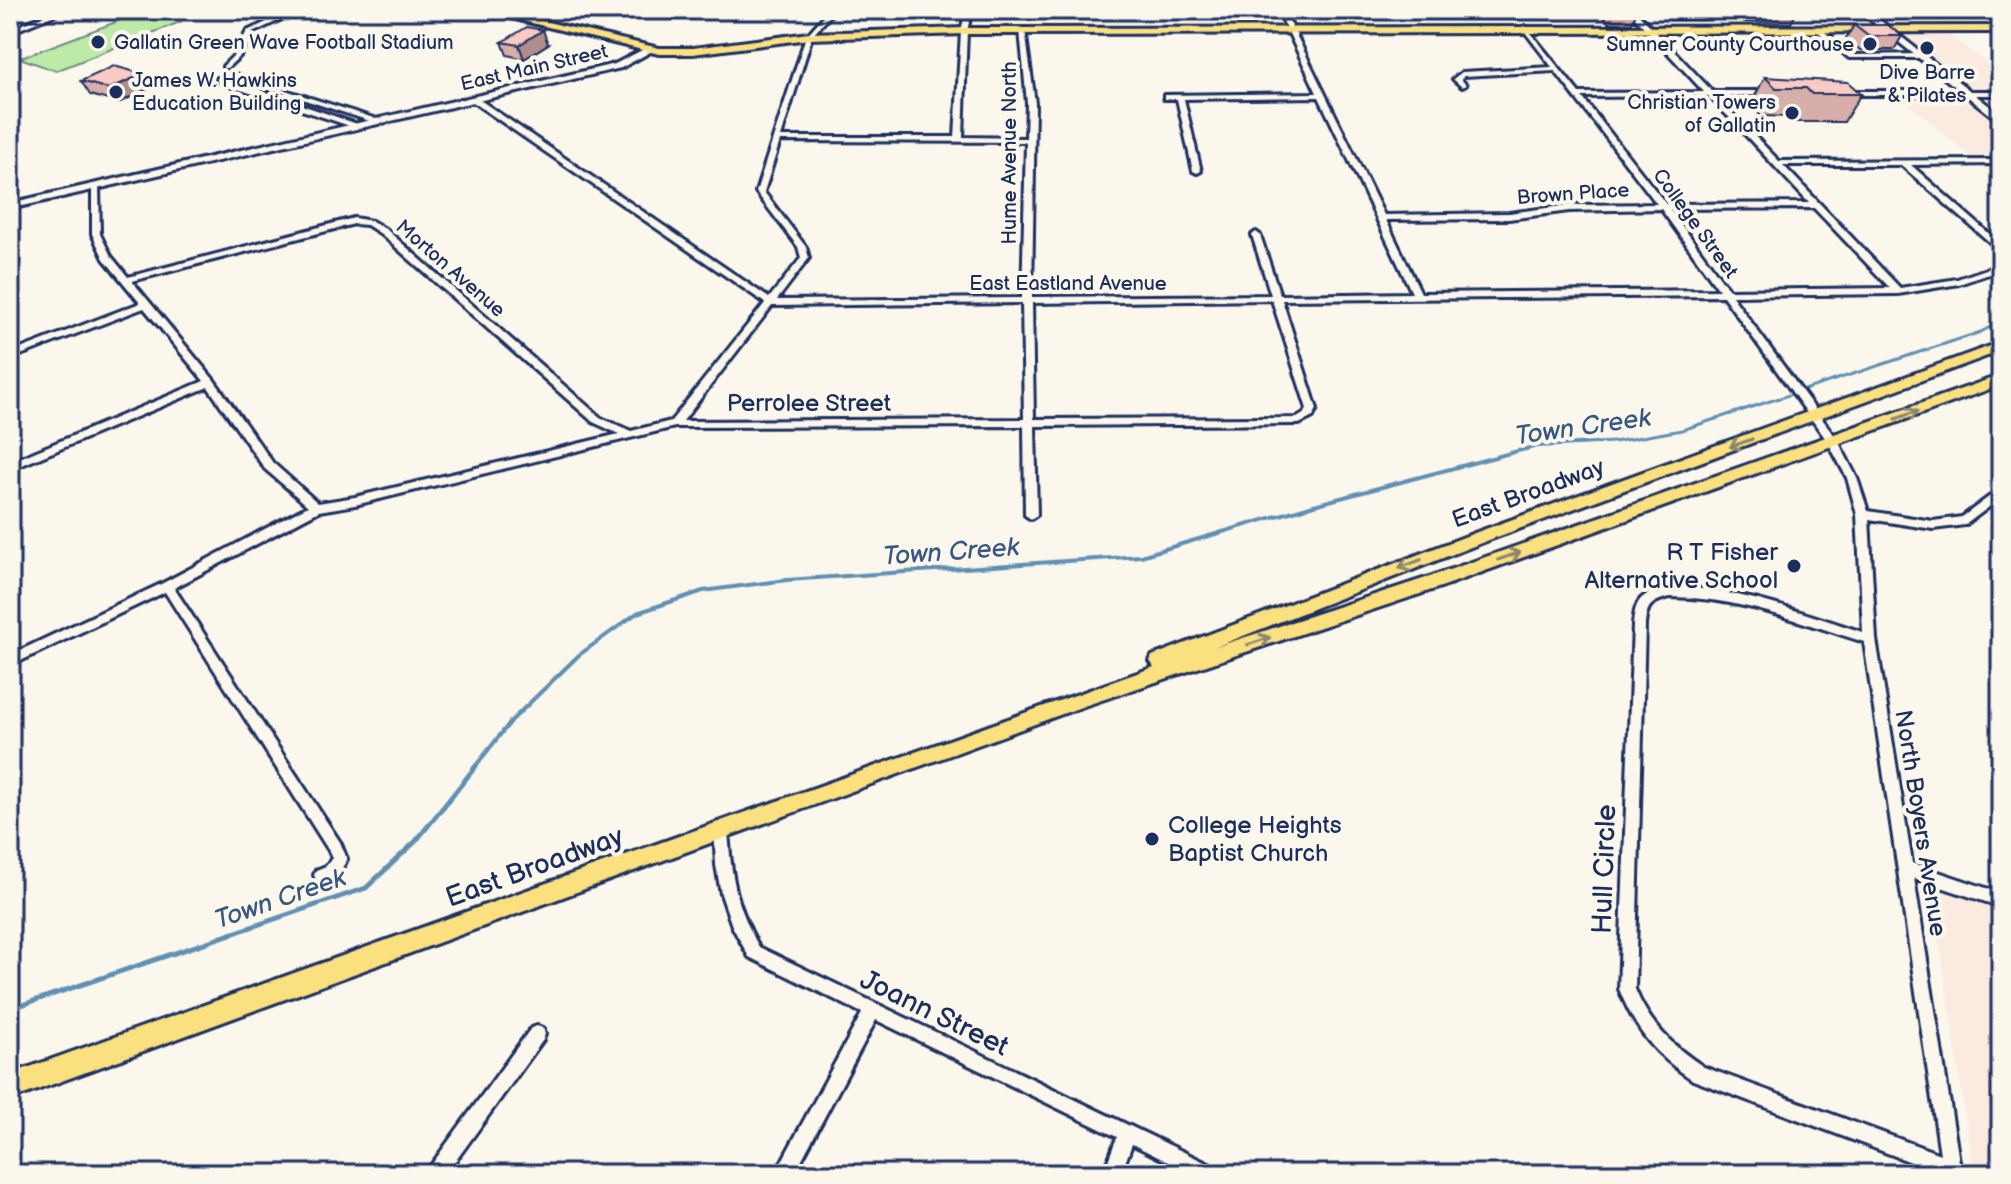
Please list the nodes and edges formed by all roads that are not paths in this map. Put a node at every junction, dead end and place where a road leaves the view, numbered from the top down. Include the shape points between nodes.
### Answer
1 (64, 10) edge
2 (298, 10) edge
3 (483, 10) edge
4 (832, 10) edge
5 (969, 10) edge
6 (1281, 10) edge
7 (1631, 10) edge
8 (1862, 10) edge
9 (1525, 28) junction
10 (1648, 29) junction
11 (2001, 29) edge
12 (1289, 30) junction
13 (1819, 30) junction
14 (1887, 30) junction
15 (10, 31) edge
16 (1023, 31) junction
17 (964, 35) junction
18 (809, 36) junction
19 (649, 50) junction
20 (1921, 56) junction
21 (1558, 69) junction
22 (220, 80) dead end
23 (1462, 85) dead end
24 (1713, 93) junction
25 (1784, 93) edge
26 (1842, 93) edge
27 (1968, 93) junction
28 (2001, 93) edge
29 (1320, 95) junction
30 (1577, 95) junction
31 (1167, 97) dead end
32 (1180, 97) junction
33 (474, 100) junction
34 (2001, 120) edge
35 (379, 121) junction
36 (359, 126) junction
37 (780, 139) junction
38 (959, 140) junction
39 (1031, 140) junction
40 (1903, 162) junction
41 (2001, 162) edge
42 (1779, 163) junction
43 (1197, 171) dead end
44 (95, 186) junction
45 (1816, 205) junction
46 (10, 206) edge
47 (1663, 206) junction
48 (1381, 218) junction
49 (1256, 235) dead end
50 (2001, 249) edge
51 (2001, 267) edge
52 (129, 279) junction
53 (1898, 291) junction
54 (1725, 295) junction
55 (1418, 296) junction
56 (1279, 299) junction
57 (1027, 301) junction
58 (770, 303) junction
59 (147, 304) junction
60 (2001, 346) edge
61 (10, 356) edge
62 (2001, 380) edge
63 (210, 382) junction
64 (1814, 417) junction
65 (1028, 423) junction
66 (675, 424) junction
67 (628, 434) junction
68 (1833, 441) junction
69 (10, 466) edge
70 (1852, 478) joint
71 (2001, 492) edge
72 (316, 507) junction
73 (1863, 514) junction
74 (1031, 515) dead end
75 (167, 586) junction
76 (1870, 639) junction
77 (10, 661) edge
78 (1116, 682) junction
79 (721, 830) junction
80 (1905, 868) junction
81 (321, 875) dead end
82 (2001, 900) edge
83 (872, 1011) junction
84 (537, 1034) dead end
85 (10, 1087) edge
86 (1127, 1134) junction
87 (1952, 1171) edge
88 (435, 1174) edge
89 (784, 1174) edge
90 (1112, 1174) edge
91 (1211, 1174) edge

1 - 15 street
2 - 35 street via 249,32 228,70
3 - 19 main road
4 - 18 street
5 - 17 street
6 - 12 street
7 - 10 street
8 - 14 street
9 - 10 main road, East Main Street
9 - 12 main road, East Main Street
9 - 21 street, College Street
10 - 13 main road, East Main Street
10 - 24 street
11 - 14 main road, East Main Street
12 - 16 main road, East Main Street
12 - 29 street
13 - 14 main road, East Main Street
13 - 20 street via 1851,57
14 - 20 street
16 - 17 main road, East Main Street
16 - 39 street, Hume Avenue North
17 - 18 main road, East Main Street
17 - 38 street
18 - 19 main road, East Main Street via 693,51
18 - 37 street
19 - 33 street, East Main Street via 618,66
20 - 27 street
21 - 23 street via 1457,75
21 - 30 street, College Street
22 - 36 street
24 - 25 street
24 - 30 street
24 - 42 street
26 - 27 street
27 - 28 street
27 - 34 street
29 - 32 street
29 - 48 street
30 - 47 street, College Street
31 - 32 street
32 - 43 street
33 - 35 street, East Main Street
33 - 58 street
35 - 36 street, East Main Street
36 - 44 street, East Main Street
37 - 38 street
37 - 58 street via 760,192 805,258
38 - 39 street
39 - 57 street, Hume Avenue North
40 - 41 street
40 - 42 street
40 - 50 street
42 - 45 street
44 - 46 street, East Main Street
44 - 52 street via 96,234 107,257
45 - 47 street, Brown Place
45 - 53 street
47 - 48 street, Brown Place
47 - 54 street, College Street
48 - 55 street
49 - 56 street
51 - 53 street, East Eastland Avenue via 1959,281
52 - 59 street
52 - 67 street, Morton Avenue via 354,221 369,223 597,420
53 - 54 street, East Eastland Avenue
54 - 55 street, East Eastland Avenue
54 - 64 street, College Street
55 - 56 street, East Eastland Avenue
56 - 57 street, East Eastland Avenue
56 - 65 street, Perrolee Street via 1312,409 1299,421
57 - 58 street, East Eastland Avenue
57 - 65 street, Hume Avenue North
58 - 66 street
59 - 61 street
59 - 63 street
60 - 64 main road, East Broadway
68 -> 62 main road, East Broadway
63 - 69 street
63 - 72 street via 269,466
64 - 68 street, College Street
64 -> 78 main road, East Broadway via 1483,536
65 - 66 street, Perrolee Street
65 - 74 street, Hume Avenue North
66 - 67 street, Perrolee Street
67 - 72 street, Perrolee Street
68 - 70 street, College Street
78 -> 68 main road, East Broadway via 1435,582
70 - 73 street, North Boyers Avenue
71 - 73 street via 1965,521 1933,525
72 - 75 street, Perrolee Street
73 - 76 street, North Boyers Avenue
75 - 77 street, Perrolee Street
75 - 81 street via 335,847 340,859
76 - 80 street, North Boyers Avenue
76 - 87 street, Hull Circle via 1702,591 1667,592 1648,599 1639,625 1627,989 1649,1036 1699,1074
78 - 79 main road, East Broadway
79 - 83 street, Joann Street via 730,911 754,952
79 - 85 main road, East Broadway
80 - 82 street
80 - 87 street, North Boyers Avenue
83 - 86 street, Joann Street
83 - 89 street
84 - 88 street
86 - 90 street
86 - 91 street, Joann Street

